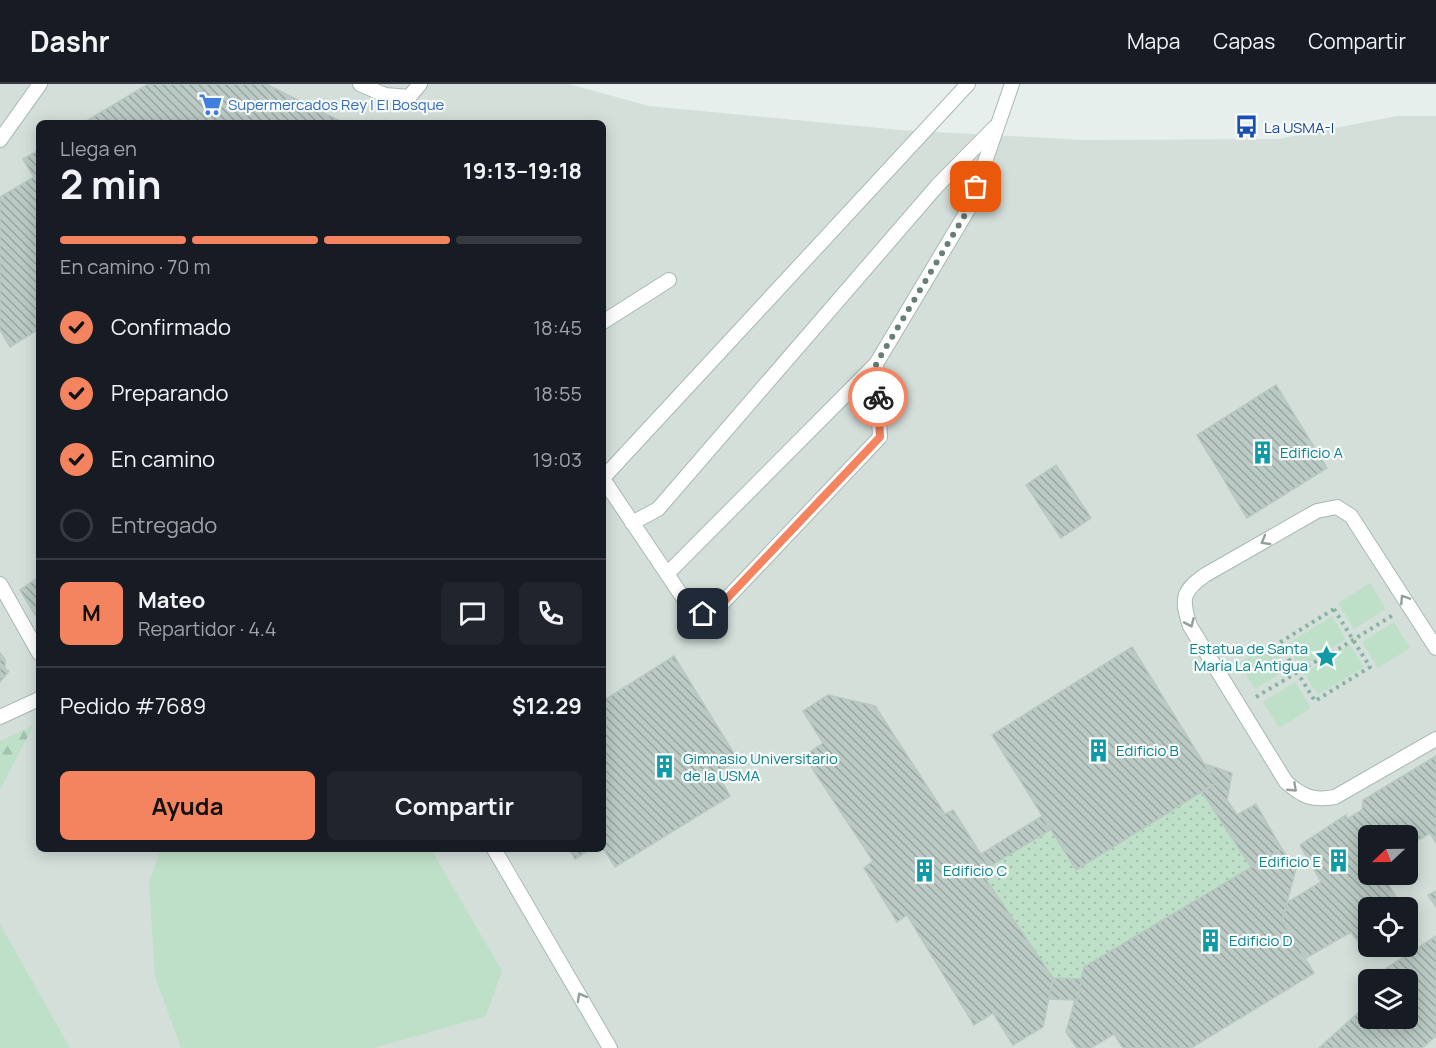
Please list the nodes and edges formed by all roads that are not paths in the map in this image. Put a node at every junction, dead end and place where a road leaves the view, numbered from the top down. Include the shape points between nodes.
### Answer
1 (40, 84) edge
2 (360, 84) edge
3 (420, 84) edge
4 (968, 84) edge
5 (1011, 84) edge
6 (998, 124) junction
7 (0, 140) edge
8 (669, 280) dead end
9 (606, 320) edge
10 (876, 364) junction
11 (606, 475) edge
12 (606, 482) edge
13 (633, 523) junction
14 (667, 574) junction
15 (0, 584) edge
16 (36, 648) edge
17 (1436, 648) edge
18 (36, 700) edge
19 (0, 717) edge
20 (1436, 739) edge
21 (496, 852) edge
22 (610, 1048) edge

1 - 7 lane
2 - 3 lane via 385,95 409,97
4 - 11 lane
5 - 6 lane
6 - 10 lane via 969,208
6 - 13 lane via 937,186 658,508
8 - 9 lane
10 - 14 lane
10 - 14 lane via 880,437 717,609 703,614 690,608
12 - 13 lane
13 - 14 lane
15 - 16 lane
17 -> 20 lane via 1351,516 1337,507 1317,511 1205,575 1191,585 1184,597 1190,626 1286,782 1302,796 1335,798
18 - 19 lane
22 -> 21 lane

